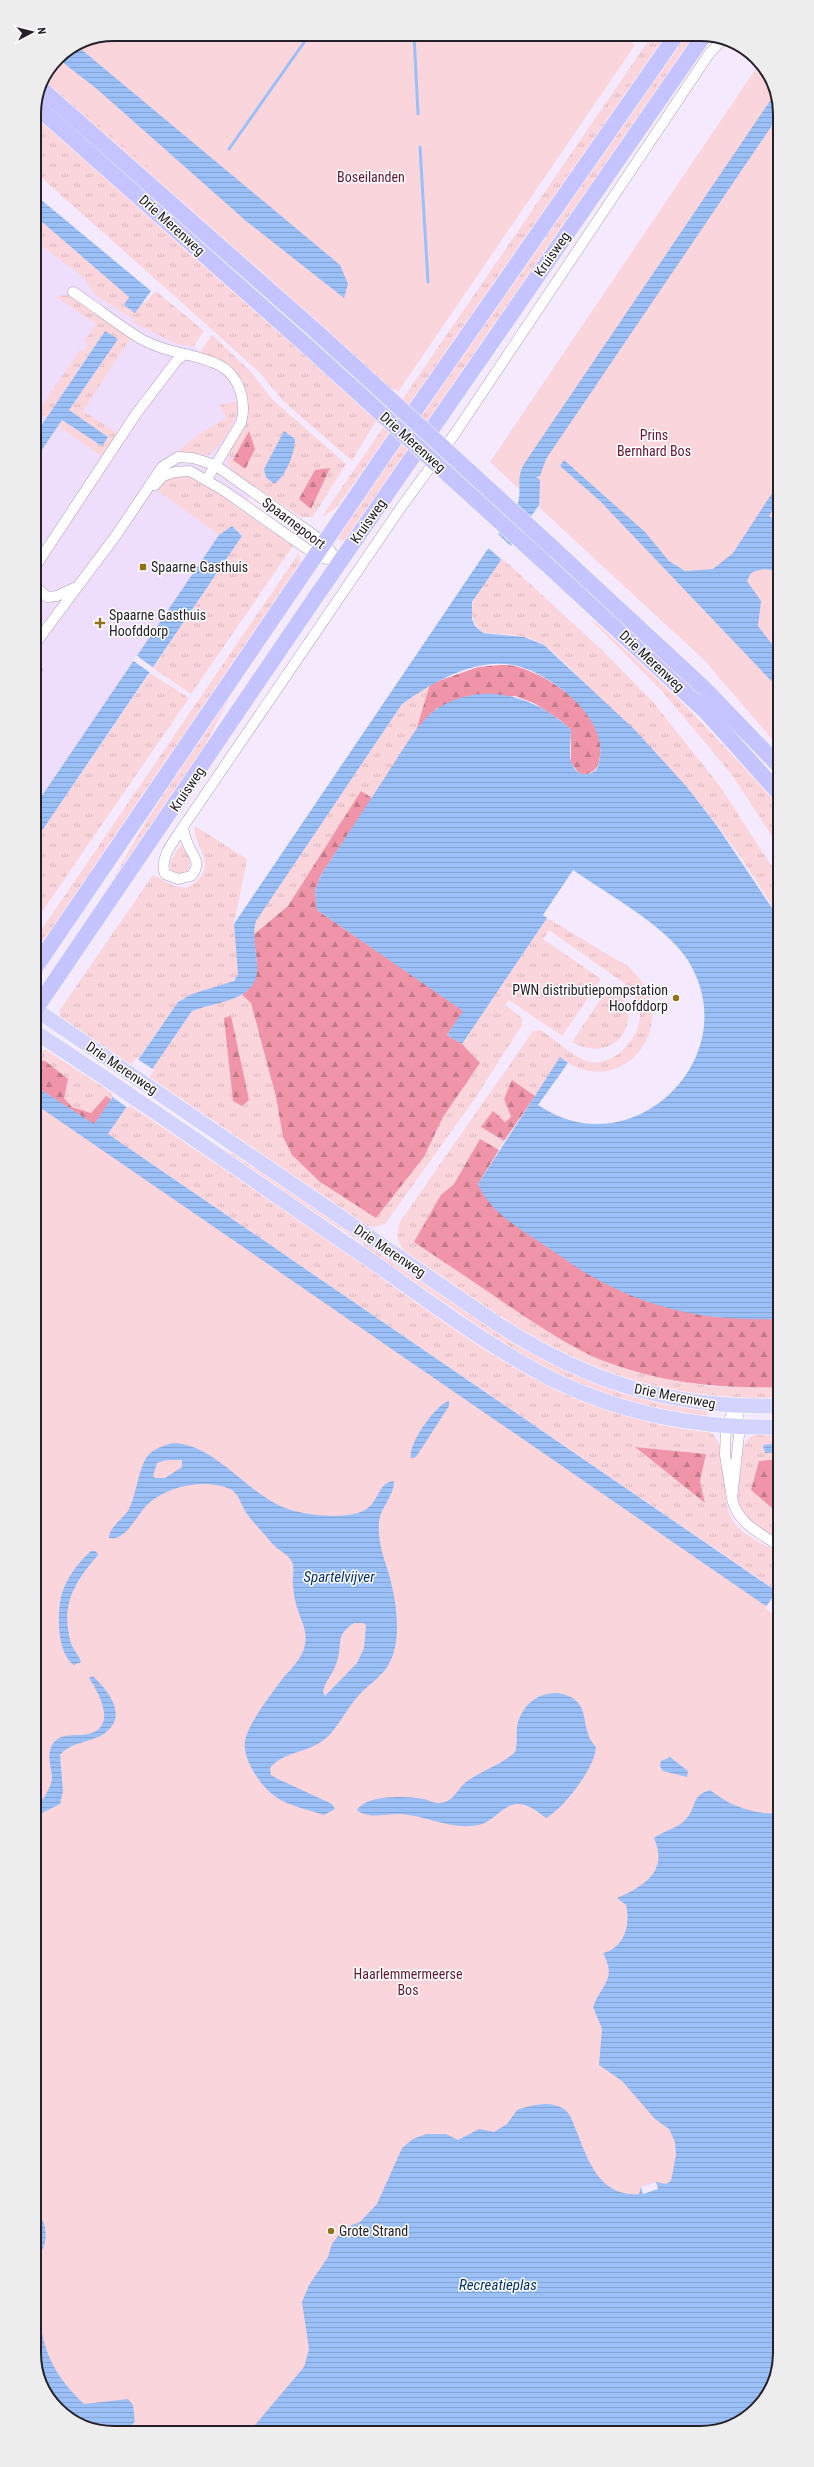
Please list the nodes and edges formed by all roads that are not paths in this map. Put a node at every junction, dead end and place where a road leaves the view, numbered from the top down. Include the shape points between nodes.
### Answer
1 (672, 41) edge
2 (700, 41) edge
3 (719, 44) edge
4 (44, 92) edge
5 (41, 111) edge
6 (73, 292) dead end
7 (184, 355) junction
8 (215, 465) junction
9 (207, 479) junction
10 (144, 496) junction
11 (321, 550) junction
12 (41, 558) edge
13 (339, 563) junction
14 (79, 585) junction
15 (41, 592) edge
16 (41, 636) edge
17 (773, 760) edge
18 (773, 786) edge
19 (183, 827) junction
20 (41, 959) edge
21 (41, 1000) edge
22 (41, 1013) edge
23 (41, 1036) edge
24 (736, 1406) junction
25 (773, 1406) edge
26 (733, 1426) junction
27 (773, 1427) edge
28 (732, 1499) junction
29 (773, 1542) edge

1 - 11 highway, Kruisweg via 386,452
2 - 13 highway, Kruisweg
3 - 19 street, Kruisweg via 709,54 456,432 402,506
4 - 17 highway, Drie Merenweg, bridge via 319,334 553,548 704,688
5 - 18 highway, Drie Merenweg, bridge via 544,562 706,712
6 - 7 street via 141,338 172,353
7 - 8 street via 220,366 233,376 240,389 244,414
7 - 12 street via 177,360 136,414
8 - 9 street
8 - 10 street, Spaarnepoort via 193,458 178,457 162,467
8 - 11 street, Spaarnepoort
9 - 10 street, Spaarnepoort via 190,471 175,472 163,476
9 - 11 street, Spaarnepoort
10 - 14 street, Spaarnepoort
11 - 13 street, Spaarnepoort
11 - 13 street, Spaarnepoort
11 - 20 highway, Kruisweg
13 - 21 highway, Kruisweg
14 - 15 street, Spaarnepoort via 70,592 47,597
14 - 16 street, Spaarnepoort
19 - 19 street, Kruisweg via 197,865 191,876 178,880 165,874 162,867 165,856
22 - 24 main road, Drie Merenweg via 529,1344 573,1367 632,1389 668,1398
23 - 26 main road, Drie Merenweg via 451,1316 546,1376 642,1413
24 - 25 main road, Drie Merenweg
24 - 26 street
26 - 27 main road, Drie Merenweg
26 - 28 street
26 - 28 street via 725,1455
28 - 29 street via 735,1511 743,1522

